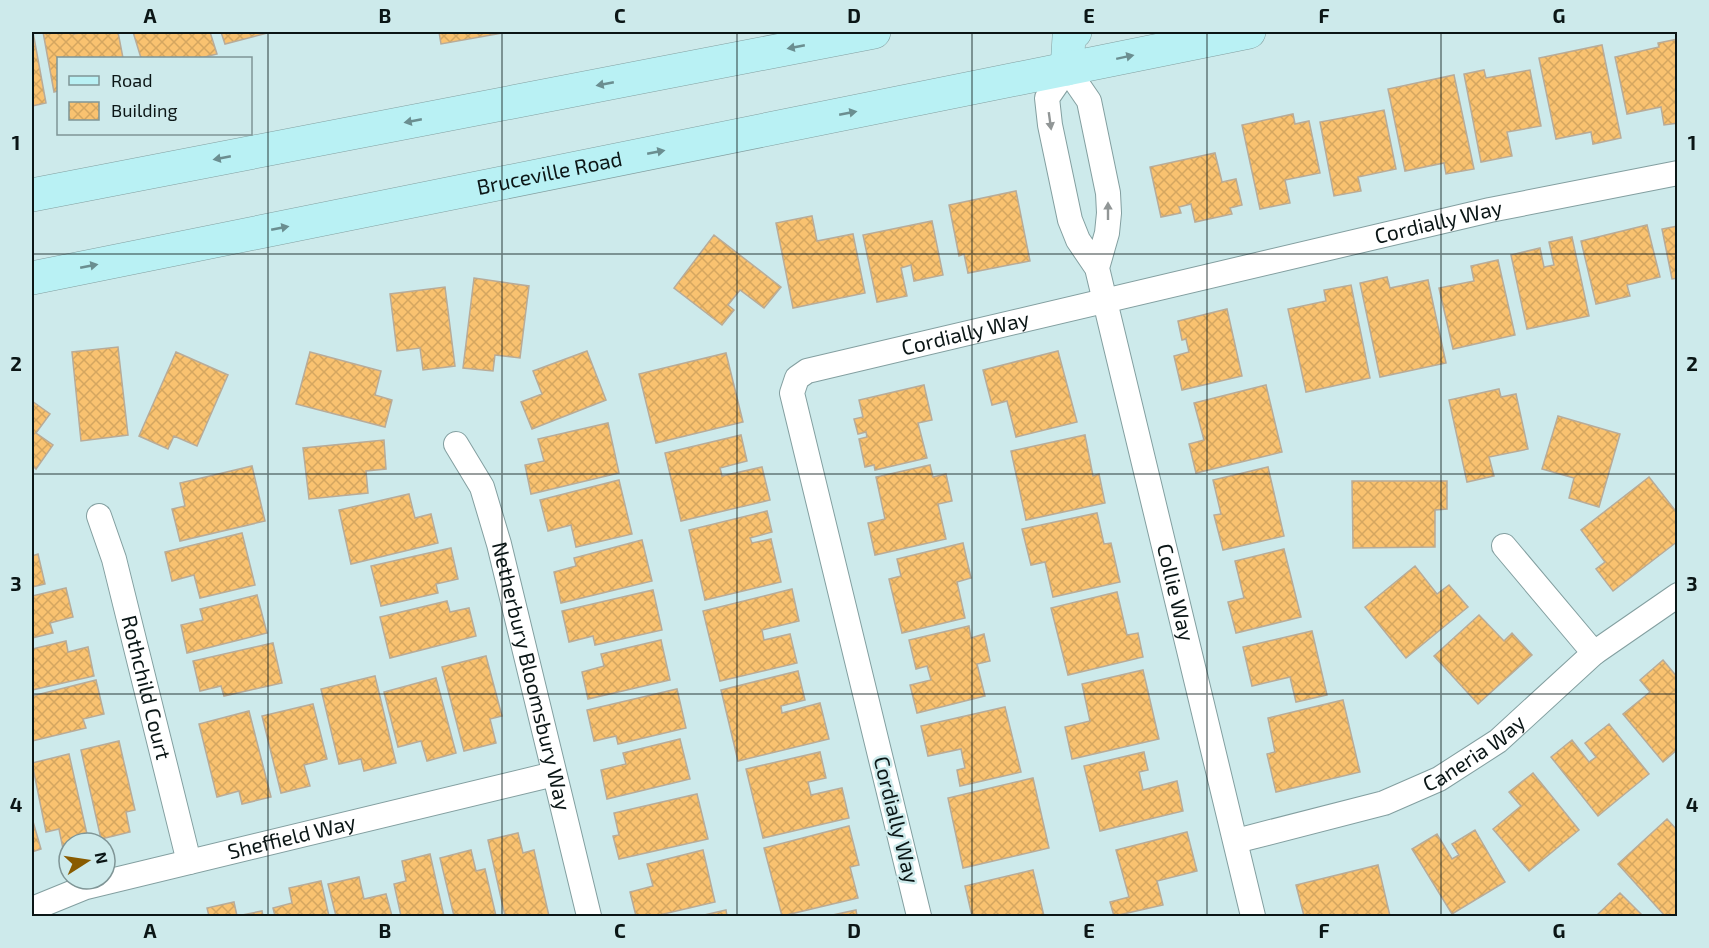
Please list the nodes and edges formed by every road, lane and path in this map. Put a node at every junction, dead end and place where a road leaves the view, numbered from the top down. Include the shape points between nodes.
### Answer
1 (874, 32) edge
2 (1075, 32) edge
3 (1249, 32) edge
4 (1067, 69) junction
5 (1677, 173) edge
6 (32, 195) edge
7 (1097, 268) junction
8 (32, 278) edge
9 (1104, 301) junction
10 (456, 444) dead end
11 (99, 516) dead end
12 (1504, 546) dead end
13 (1677, 595) edge
14 (1594, 653) junction
15 (554, 774) junction
16 (1236, 841) junction
17 (189, 862) junction
18 (32, 909) edge
19 (588, 916) edge
20 (919, 916) edge
21 (1253, 916) edge

1 -> 6 main road
2 - 4 main road via 1069,37
4 -> 3 main road, Bruceville Road
7 -> 4 street, Collie Way via 1107,233 1108,192 1089,100
4 -> 7 street, Collie Way via 1047,98 1050,125 1070,220
8 -> 4 main road, Bruceville Road
5 - 9 street, Cordially Way via 1490,210
7 - 9 street, Collie Way
9 - 16 street, Collie Way
9 - 20 street, Cordially Way via 807,371 797,378 792,393
10 - 15 street, Netherbury Bloomsbury Way via 482,487 500,544
11 - 17 street, Rothchild Court via 114,559
12 - 14 street
13 - 14 street, Caneria Way
14 - 16 street, Caneria Way via 1498,741 1439,779 1384,803
15 - 17 street, Sheffield Way
15 - 19 street, Netherbury Bloomsbury Way
16 - 21 street, Collie Way
17 - 18 street, Sheffield Way via 86,887

